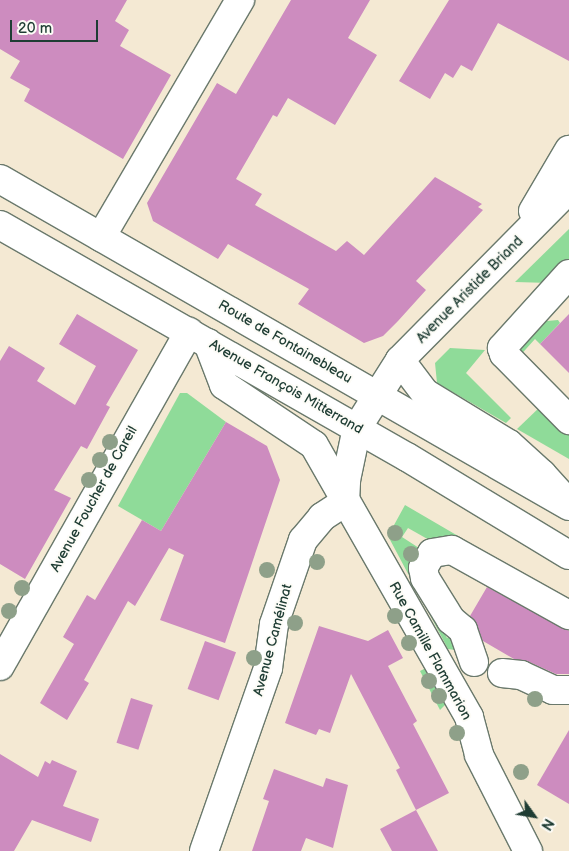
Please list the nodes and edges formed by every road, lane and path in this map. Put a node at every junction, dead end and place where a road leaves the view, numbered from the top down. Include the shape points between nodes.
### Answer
1 (240, 0) edge
2 (569, 150) edge
3 (0, 179) edge
4 (567, 194) edge
5 (0, 225) edge
6 (101, 236) junction
7 (513, 248) junction
8 (564, 288) edge
9 (198, 337) junction
10 (400, 360) junction
11 (425, 393) junction
12 (378, 395) junction
13 (569, 420) edge
14 (357, 428) junction
15 (314, 445) junction
16 (345, 491) junction
17 (569, 505) edge
18 (569, 555) edge
19 (569, 615) edge
20 (474, 662) dead end
21 (0, 666) edge
22 (502, 673) dead end
23 (569, 690) edge
24 (204, 851) edge
25 (528, 851) edge

1 - 6 street
2 - 7 street
3 - 6 street, Route de Fontainebleau
4 - 7 street, Avenue Aristide Briand
5 - 9 street, Avenue François Mitterrand
6 - 12 street, Route de Fontainebleau
7 - 10 street, Avenue Aristide Briand
8 - 13 street via 502,348 504,354
9 - 14 street, Avenue François Mitterrand
9 - 15 street via 224,385
9 - 21 street, Avenue Foucher de Careil
10 - 11 street
10 - 12 street, Avenue Aristide Briand
11 - 12 street
11 - 17 street via 508,444 542,474
12 - 14 street, Avenue Aristide Briand
12 - 17 street, Route de Fontainebleau
14 - 15 street
14 - 16 street
14 - 18 street, Avenue François Mitterrand
15 - 16 street, Rue Camille Flammarion
16 - 24 street, Avenue Camélinat via 303,540 274,624 268,668
16 - 25 street, Rue Camille Flammarion via 469,717 479,755
19 - 20 street via 452,550 432,553 423,568 425,578 451,620 463,630
22 - 23 street via 521,674 553,690

